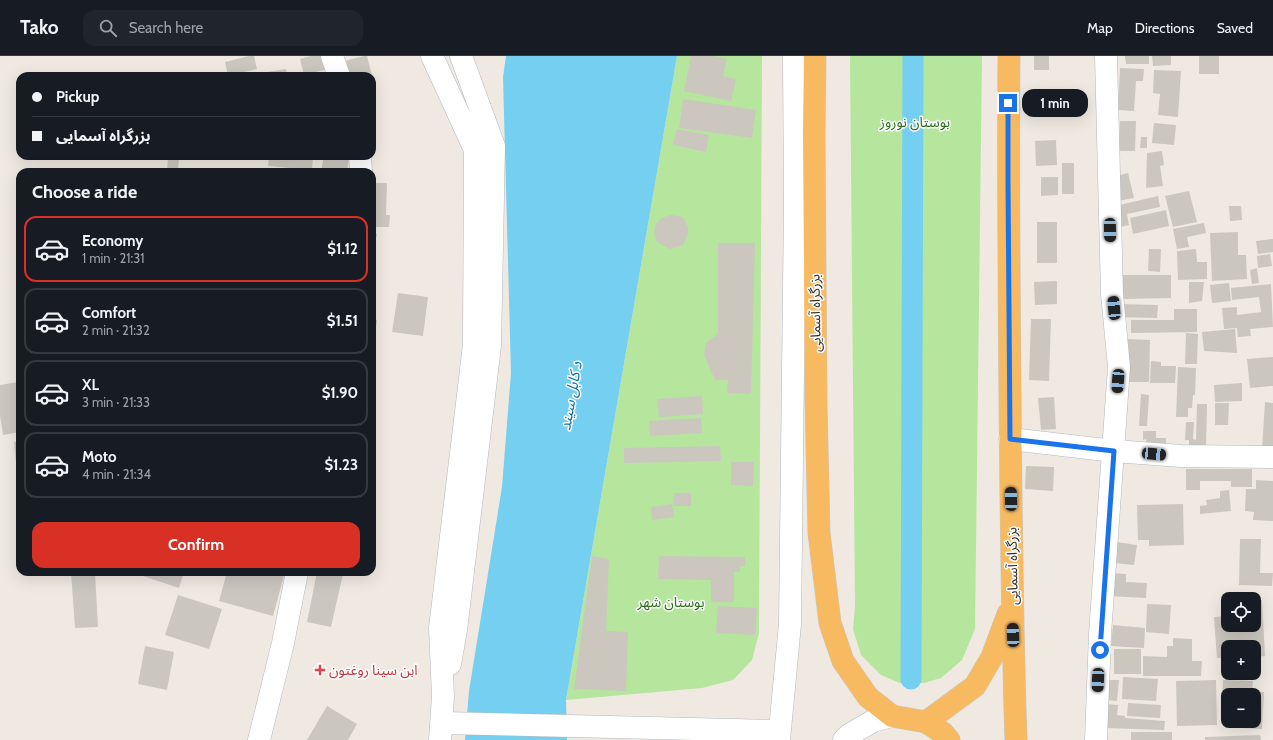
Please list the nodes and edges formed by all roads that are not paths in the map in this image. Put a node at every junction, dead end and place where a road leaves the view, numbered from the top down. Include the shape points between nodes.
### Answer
1 (332, 56) edge
2 (432, 56) edge
3 (461, 56) edge
4 (794, 56) edge
5 (815, 56) edge
6 (1009, 56) edge
7 (1106, 56) edge
8 (338, 72) edge
9 (1010, 439) junction
10 (1114, 451) junction
11 (1273, 458) edge
12 (296, 576) edge
13 (1012, 603) junction
14 (443, 696) junction
15 (892, 716) junction
16 (926, 722) junction
17 (447, 729) edge
18 (779, 735) edge
19 (259, 740) edge
20 (844, 740) edge
21 (949, 740) edge
22 (1016, 740) edge
23 (1096, 740) edge

1 - 8 main road
2 - 14 main road via 475,150 474,345 440,628
3 - 14 main road via 494,146 490,346 456,630
4 - 18 main road via 795,205 790,624
5 - 15 highway, بزرگراه آسمایی via 819,533 830,623 843,661 868,697
6 - 9 highway, بزرگراه آسمایی
7 - 10 main road via 1112,294 1119,367
9 - 10 main road
9 - 13 highway, بزرگراه آسمایی
10 - 11 main road via 1182,456
10 - 23 main road via 1100,634
12 - 19 main road
13 - 16 highway via 992,657 975,686
13 - 22 highway, بزرگراه آسمایی
14 - 17 main road
15 - 16 highway
15 - 20 main road via 873,721
16 - 21 highway
17 - 18 main road via 582,726

